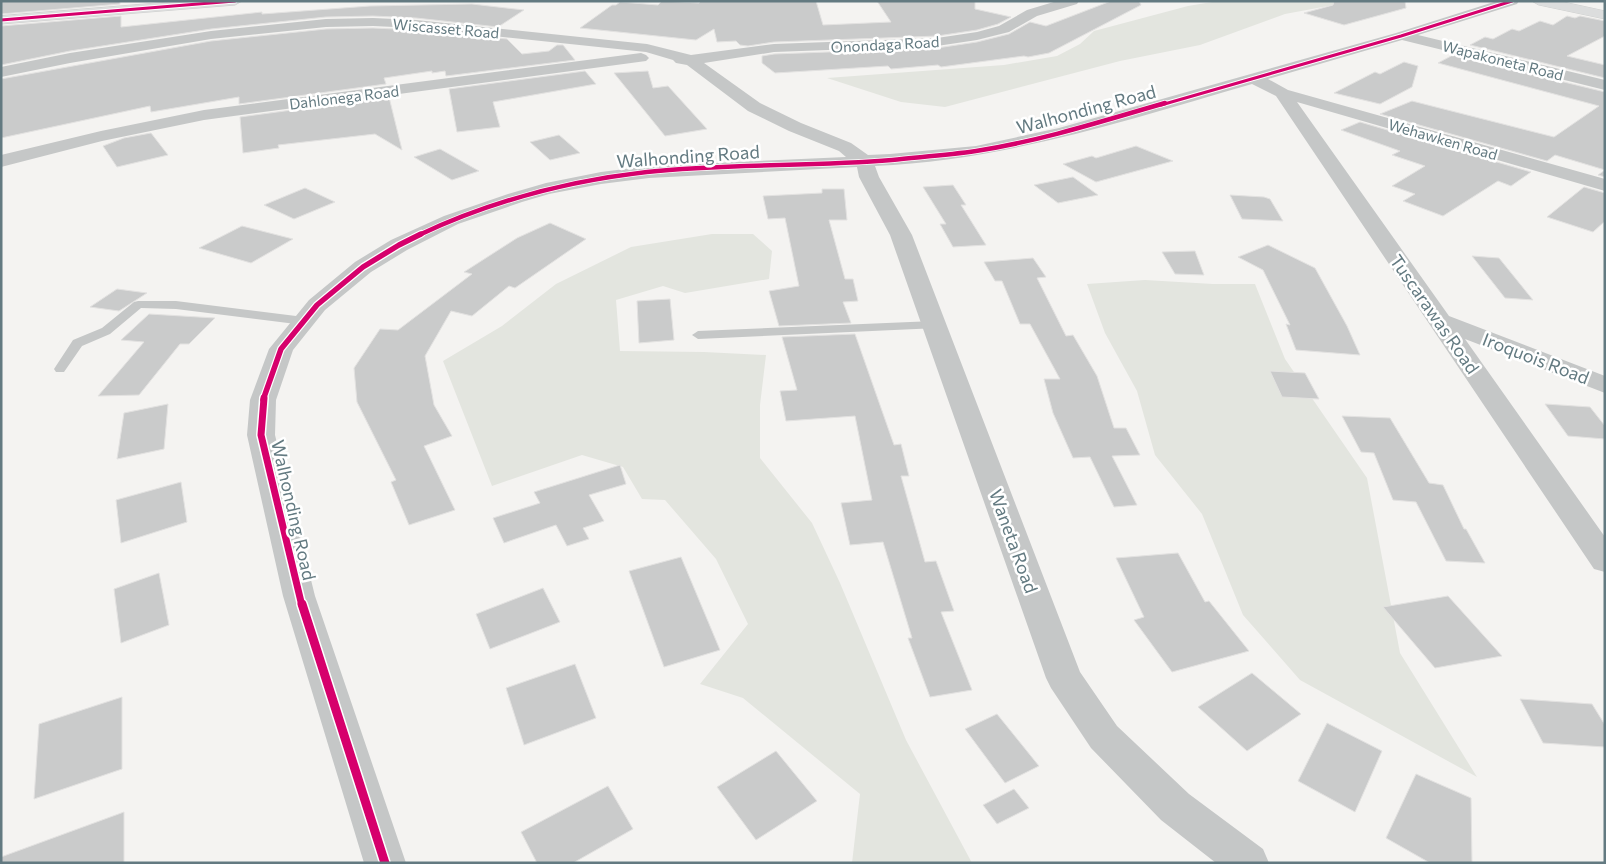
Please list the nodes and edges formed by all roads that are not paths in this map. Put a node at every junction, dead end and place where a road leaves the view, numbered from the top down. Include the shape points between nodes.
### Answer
1 (235, 1) edge
2 (1072, 1) edge
3 (1512, 1) edge
4 (1539, 1) edge
5 (193, 3) edge
6 (1605, 15) edge
7 (1, 20) edge
8 (1401, 36) junction
9 (691, 60) junction
10 (1, 72) edge
11 (1254, 78) junction
12 (1605, 85) edge
13 (1282, 92) junction
14 (1, 161) edge
15 (864, 161) junction
16 (1605, 185) edge
17 (304, 321) junction
18 (1439, 321) junction
19 (934, 325) junction
20 (698, 334) dead end
21 (60, 369) dead end
22 (1605, 385) edge
23 (1605, 561) edge
24 (385, 863) edge
25 (1248, 863) edge

1 - 5 main road
2 - 9 street, Onondaga Road via 1032,13 1004,29 969,38 774,48
3 - 8 street, Walhonding Road
4 - 6 main road
5 - 7 main road
8 - 11 street, Walhonding Road
8 - 12 street, Wapakoneta Road
9 - 10 street, Wiscasset Road via 647,48 374,22 326,23 211,35
9 - 14 street, Dahlonega Road via 640,58 204,115
9 - 15 street, Wiscasset Road via 754,107 794,128 845,147
11 - 13 street, Tuscarawas Road
11 - 15 street, Walhonding Road via 1018,143 968,152
13 - 16 street, Wehawken Road
13 - 18 street, Tuscarawas Road
15 - 17 street, Walhonding Road via 649,172 601,178 515,198 451,220 399,246 363,267 317,305
15 - 19 street, Waneta Road via 869,177 901,235
17 - 21 lane via 176,305 138,304 106,331 77,343
17 - 24 street, Walhonding Road via 281,349 263,400 261,435 299,596
18 - 22 street, Iroquois Road
18 - 23 street, Tuscarawas Road
19 - 20 lane
19 - 25 street, Waneta Road via 1064,678 1104,737 1175,807

